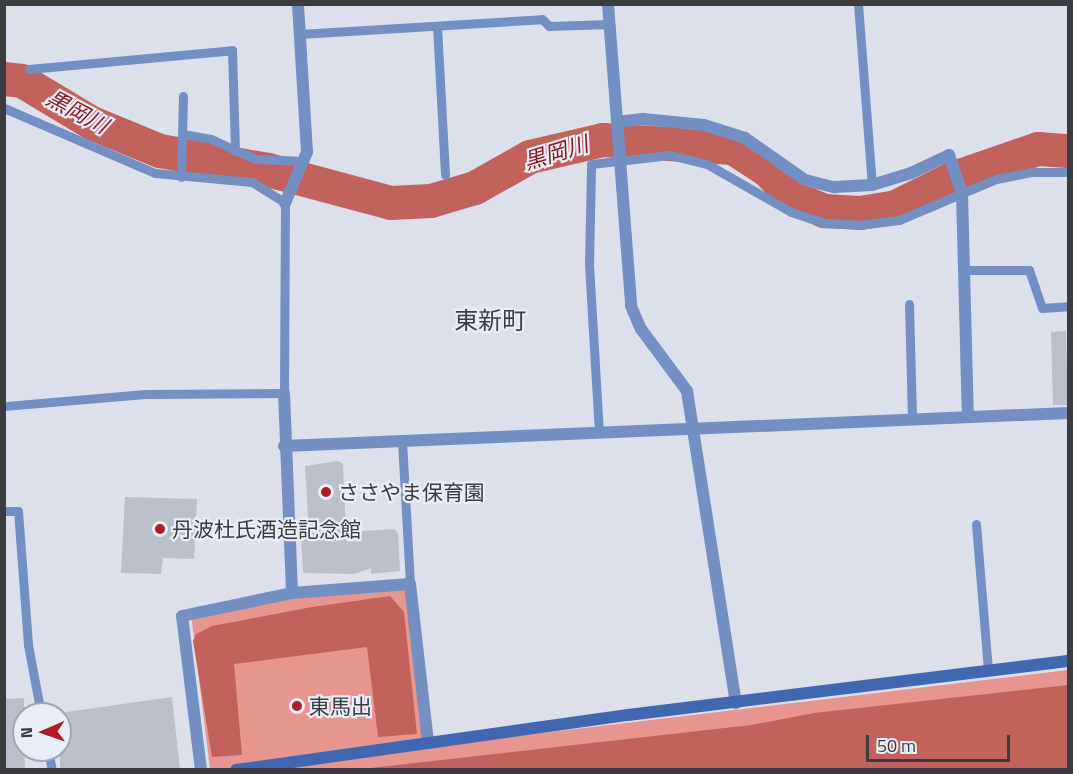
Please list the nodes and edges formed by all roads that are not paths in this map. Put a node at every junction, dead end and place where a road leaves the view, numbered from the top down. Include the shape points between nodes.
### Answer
1 (298, 4) edge
2 (608, 4) edge
3 (858, 4) edge
4 (610, 24) junction
5 (437, 26) junction
6 (300, 34) junction
7 (29, 69) dead end
8 (183, 96) dead end
9 (4, 108) edge
10 (617, 125) junction
11 (183, 134) junction
12 (235, 151) junction
13 (618, 159) junction
14 (304, 164) junction
15 (1068, 172) edge
16 (445, 176) dead end
17 (181, 177) junction
18 (872, 185) junction
19 (961, 190) junction
20 (285, 203) junction
21 (963, 270) junction
22 (909, 304) dead end
23 (1068, 306) edge
24 (284, 393) junction
25 (4, 406) edge
26 (1068, 413) edge
27 (968, 416) junction
28 (912, 418) junction
29 (696, 429) junction
30 (599, 433) junction
31 (402, 441) junction
32 (284, 446) junction
33 (4, 511) edge
34 (976, 524) dead end
35 (410, 584) junction
36 (292, 593) junction
37 (1068, 661) edge
38 (988, 671) junction
39 (39, 702) edge
40 (736, 703) junction
41 (428, 742) junction
42 (314, 764) edge
43 (201, 770) edge
44 (236, 770) edge

1 - 6 street
2 - 4 street
3 - 18 lane
4 - 5 lane via 549,26 542,20
4 - 10 street
5 - 6 lane
5 - 16 lane
6 - 14 street
7 - 12 lane via 232,50
8 - 11 lane
9 - 17 lane via 155,173
10 - 13 street
10 - 18 street via 643,119 704,125 746,138 805,180 834,188
11 - 12 lane via 211,139
11 - 17 lane
12 - 14 lane via 255,159
13 - 19 lane via 670,155 707,164 791,212 825,224 899,220
13 - 29 street via 631,306 641,329 687,391
13 - 30 lane via 591,164 589,263
14 - 20 street
15 - 19 lane via 1031,172
17 - 20 lane via 252,183
18 - 19 street via 949,155
19 - 21 street
20 - 24 lane
21 - 23 lane via 1029,270 1042,308
21 - 27 street
22 - 28 lane
24 - 25 lane via 145,394
24 - 32 street
26 - 27 street
27 - 28 street
28 - 29 street
29 - 30 street
29 - 40 street
30 - 31 street
31 - 32 street
31 - 35 lane
32 - 36 street
33 - 39 lane via 18,511 28,645
34 - 38 lane
35 - 36 street
35 - 41 street
36 - 43 street via 182,616
37 - 38 street
38 - 40 street
40 - 41 street
41 - 42 street
42 - 44 street

